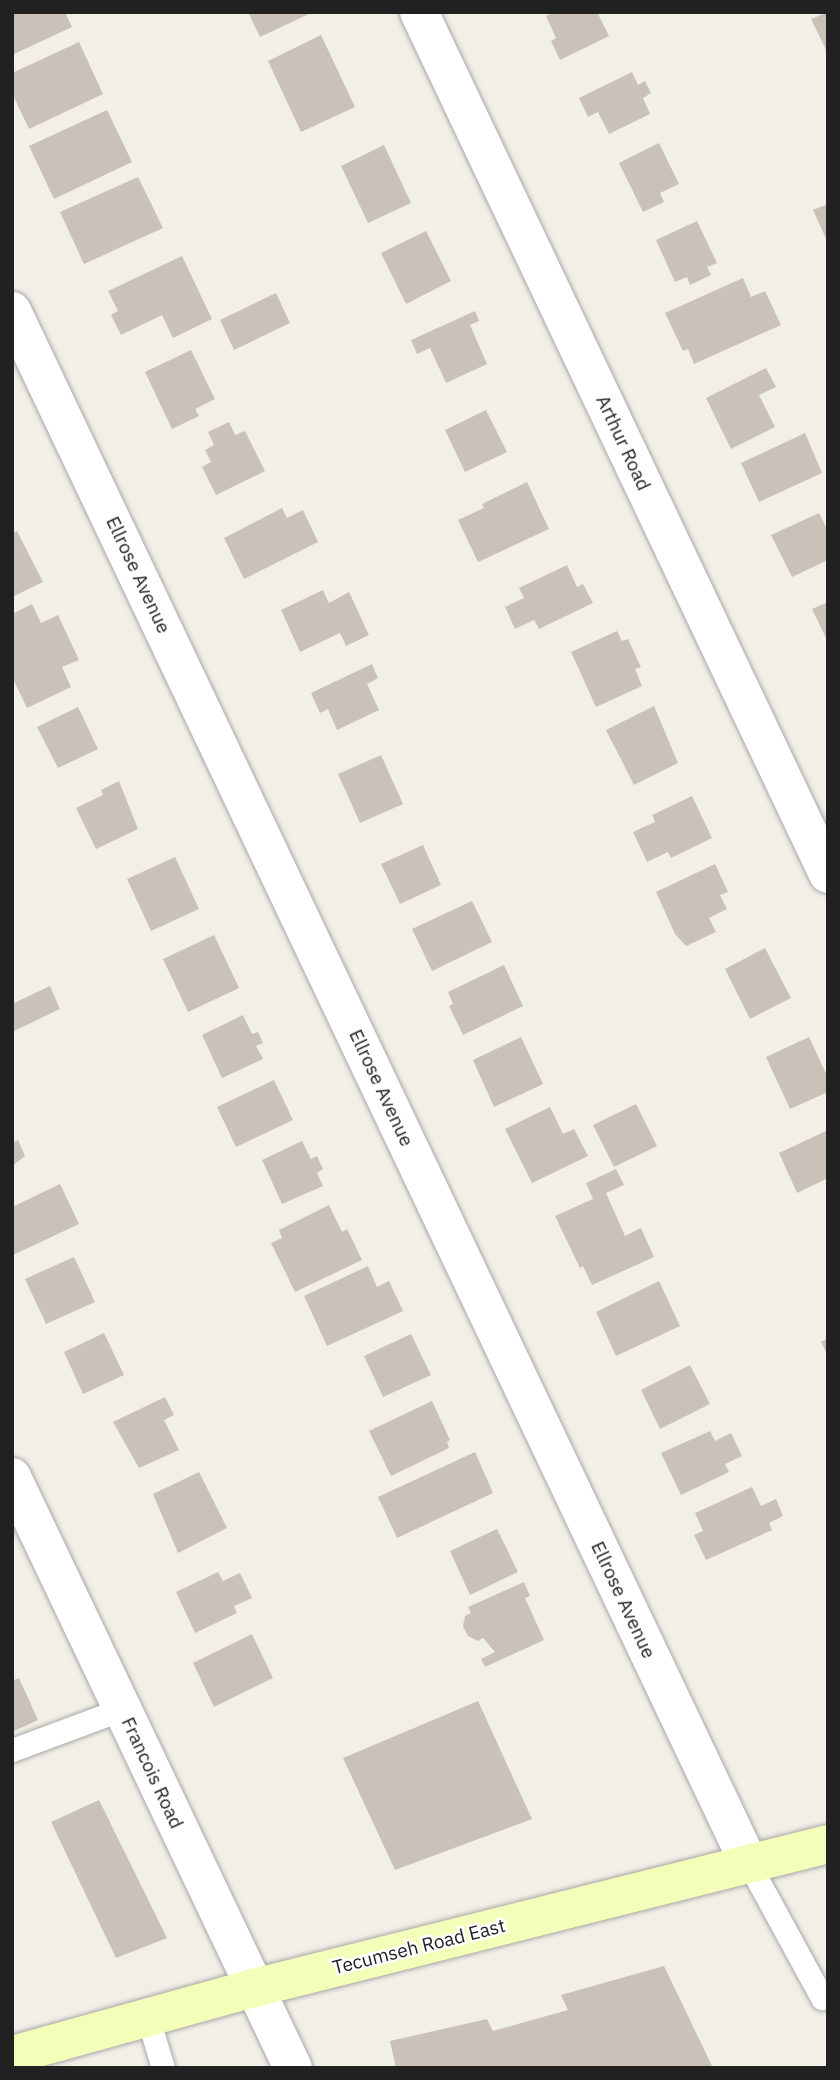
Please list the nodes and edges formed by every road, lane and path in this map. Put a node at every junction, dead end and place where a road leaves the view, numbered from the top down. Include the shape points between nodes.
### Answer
1 (419, 12) edge
2 (12, 311) edge
3 (828, 874) edge
4 (12, 1477) edge
5 (122, 1709) junction
6 (12, 1750) edge
7 (828, 1844) edge
8 (749, 1864) junction
9 (254, 1988) junction
10 (822, 1998) dead end
11 (148, 2018) junction
12 (12, 2054) edge
13 (163, 2068) edge
14 (293, 2068) edge

1 - 3 street, Arthur Road
2 - 8 street, Ellrose Avenue
4 - 5 street, Francois Road
5 - 6 lane
5 - 9 street, Francois Road
7 - 8 main road, Tecumseh Road East
8 - 9 main road, Tecumseh Road East
8 - 10 lane
9 - 11 main road, Tecumseh Road East
9 - 14 street, Francois Road
11 - 12 main road, Tecumseh Road East
11 - 13 lane

